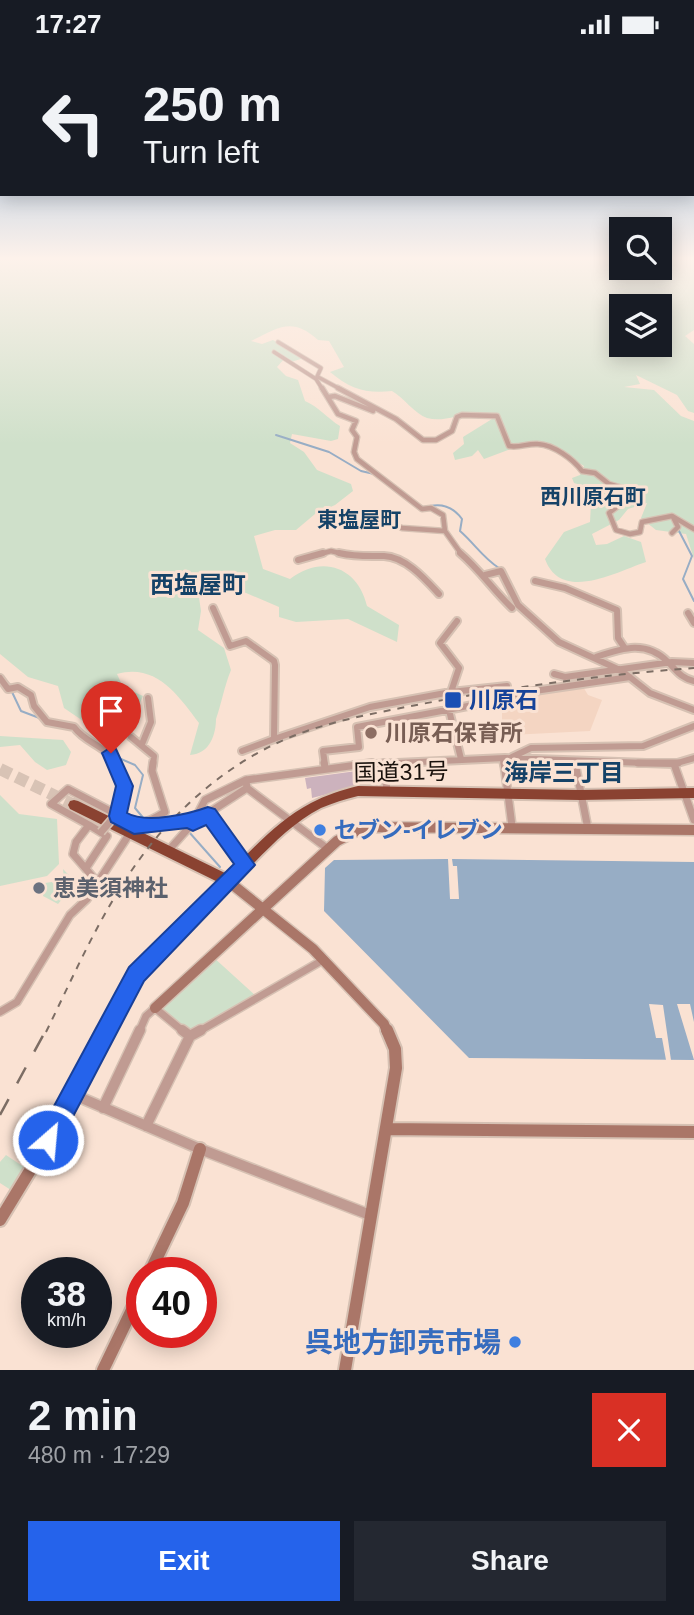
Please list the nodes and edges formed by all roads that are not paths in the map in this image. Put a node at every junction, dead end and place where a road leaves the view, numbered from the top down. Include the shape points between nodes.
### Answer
1 (278, 342) dead end
2 (274, 352) dead end
3 (317, 378) junction
4 (329, 397) junction
5 (397, 421) junction
6 (359, 513) dead end
7 (672, 516) junction
8 (694, 529) edge
9 (445, 531) junction
10 (672, 533) dead end
11 (298, 560) dead end
12 (485, 575) junction
13 (535, 580) dead end
14 (439, 594) dead end
15 (213, 608) dead end
16 (512, 608) dead end
17 (688, 613) dead end
18 (457, 621) dead end
19 (694, 624) edge
20 (624, 647) junction
21 (596, 657) junction
22 (672, 662) junction
23 (694, 663) edge
24 (618, 669) junction
25 (554, 674) dead end
26 (630, 677) junction
27 (0, 678) edge
28 (694, 681) edge
29 (507, 685) dead end
30 (450, 692) junction
31 (148, 698) dead end
32 (448, 708) junction
33 (694, 710) edge
34 (694, 726) edge
35 (131, 737) dead end
36 (274, 739) junction
37 (142, 744) junction
38 (242, 751) dead end
39 (506, 758) junction
40 (694, 758) edge
41 (461, 759) junction
42 (384, 762) junction
43 (575, 762) junction
44 (674, 764) junction
45 (325, 767) junction
46 (246, 784) junction
47 (387, 791) junction
48 (506, 793) junction
49 (689, 794) edge
50 (580, 795) junction
51 (74, 805) tunnel mouth
52 (115, 815) junction
53 (208, 815) junction
54 (694, 820) edge
55 (150, 821) junction
56 (290, 821) junction
57 (89, 825) junction
58 (190, 826) junction
59 (512, 826) junction
60 (588, 829) junction
61 (694, 830) edge
62 (101, 832) junction
63 (131, 833) junction
64 (328, 849) junction
65 (168, 851) junction
66 (245, 865) junction
67 (86, 868) junction
68 (228, 881) junction
69 (98, 883) junction
70 (264, 908) junction
71 (323, 960) junction
72 (155, 1007) junction
73 (0, 1012) edge
74 (190, 1036) junction
75 (72, 1094) junction
76 (103, 1108) junction
77 (146, 1126) junction
78 (386, 1129) junction
79 (694, 1132) edge
80 (200, 1149) junction
81 (372, 1215) junction
82 (0, 1220) edge
83 (157, 1257) edge
84 (126, 1322) edge
85 (103, 1370) edge
86 (345, 1370) edge

1 - 3 street via 321,368
2 - 3 street
3 - 4 street
3 - 5 street
4 - 5 street
4 - 9 street via 338,414 356,421 352,430 357,437 357,459 422,509 437,510 443,515
5 - 7 street via 431,442 452,431 457,417 497,417 509,446 538,444 573,459 582,471 636,492 609,513 615,530 636,534 642,522
6 - 9 street via 393,527 438,534
7 - 8 street
7 - 10 street via 677,527
9 - 12 street via 459,552
11 - 14 street via 331,551 364,559 387,556 415,569
12 - 16 street
12 - 21 street via 501,571 526,615 559,642
13 - 20 street via 617,610 618,638
15 - 36 street via 230,646 246,641 276,663
17 - 19 street
18 - 30 street via 440,643 460,668
20 - 21 street
20 - 22 street via 646,645
21 - 24 street
22 - 23 street
22 - 24 street
22 - 28 street via 682,678
24 - 25 street via 565,677
24 - 26 street
26 - 32 street
26 - 33 street via 650,693
27 - 52 street via 10,688 31,695 45,719 74,727 111,755 125,786
29 - 30 street
30 - 36 street via 382,704
31 - 37 street via 152,709
32 - 41 street
32 - 45 street via 357,727 359,747 323,751
34 - 39 street via 643,746 531,748
35 - 37 street
36 - 38 street
37 - 55 street via 154,756 152,771 165,812
39 - 41 street
39 - 43 street
39 - 48 street
40 - 44 street
41 - 42 street
42 - 45 street
42 - 47 street
43 - 44 street
43 - 50 street
44 - 49 street
45 - 46 street
46 - 53 street
46 - 56 street
46 - 58 street via 211,795 197,807
47 - 48 highway, 国道31号
47 - 56 highway, 国道31号 via 358,791 325,799
48 - 50 highway, 国道31号
48 - 59 street
49 - 50 highway, 国道31号
49 - 54 street
50 - 60 street
51 - 63 highway
52 - 55 street via 134,826
52 - 57 street via 68,789 51,804
52 - 62 street, bridge
53 - 58 street
53 - 66 street
55 - 58 street
56 - 64 street
56 - 66 highway, 国道31号
57 - 62 street
57 - 67 street via 73,849
58 - 65 street
59 - 60 street
59 - 64 street via 377,825 348,834
60 - 61 street
62 - 67 street via 107,836
63 - 65 highway
63 - 69 street
64 - 70 street
65 - 68 highway
66 - 68 highway, 国道31号
67 - 69 street
68 - 70 street
68 - 75 street via 136,974
69 - 73 street via 71,915 17,1002
70 - 71 street
70 - 72 street
71 - 74 street
71 - 78 street via 391,1035 396,1068
72 - 74 street
72 - 76 street via 146,1016
74 - 77 street
75 - 76 street
75 - 82 street via 21,1191
76 - 77 street
77 - 80 street
78 - 79 street
78 - 81 street
80 - 81 street
80 - 83 street via 183,1203
81 - 86 street
84 - 85 street

